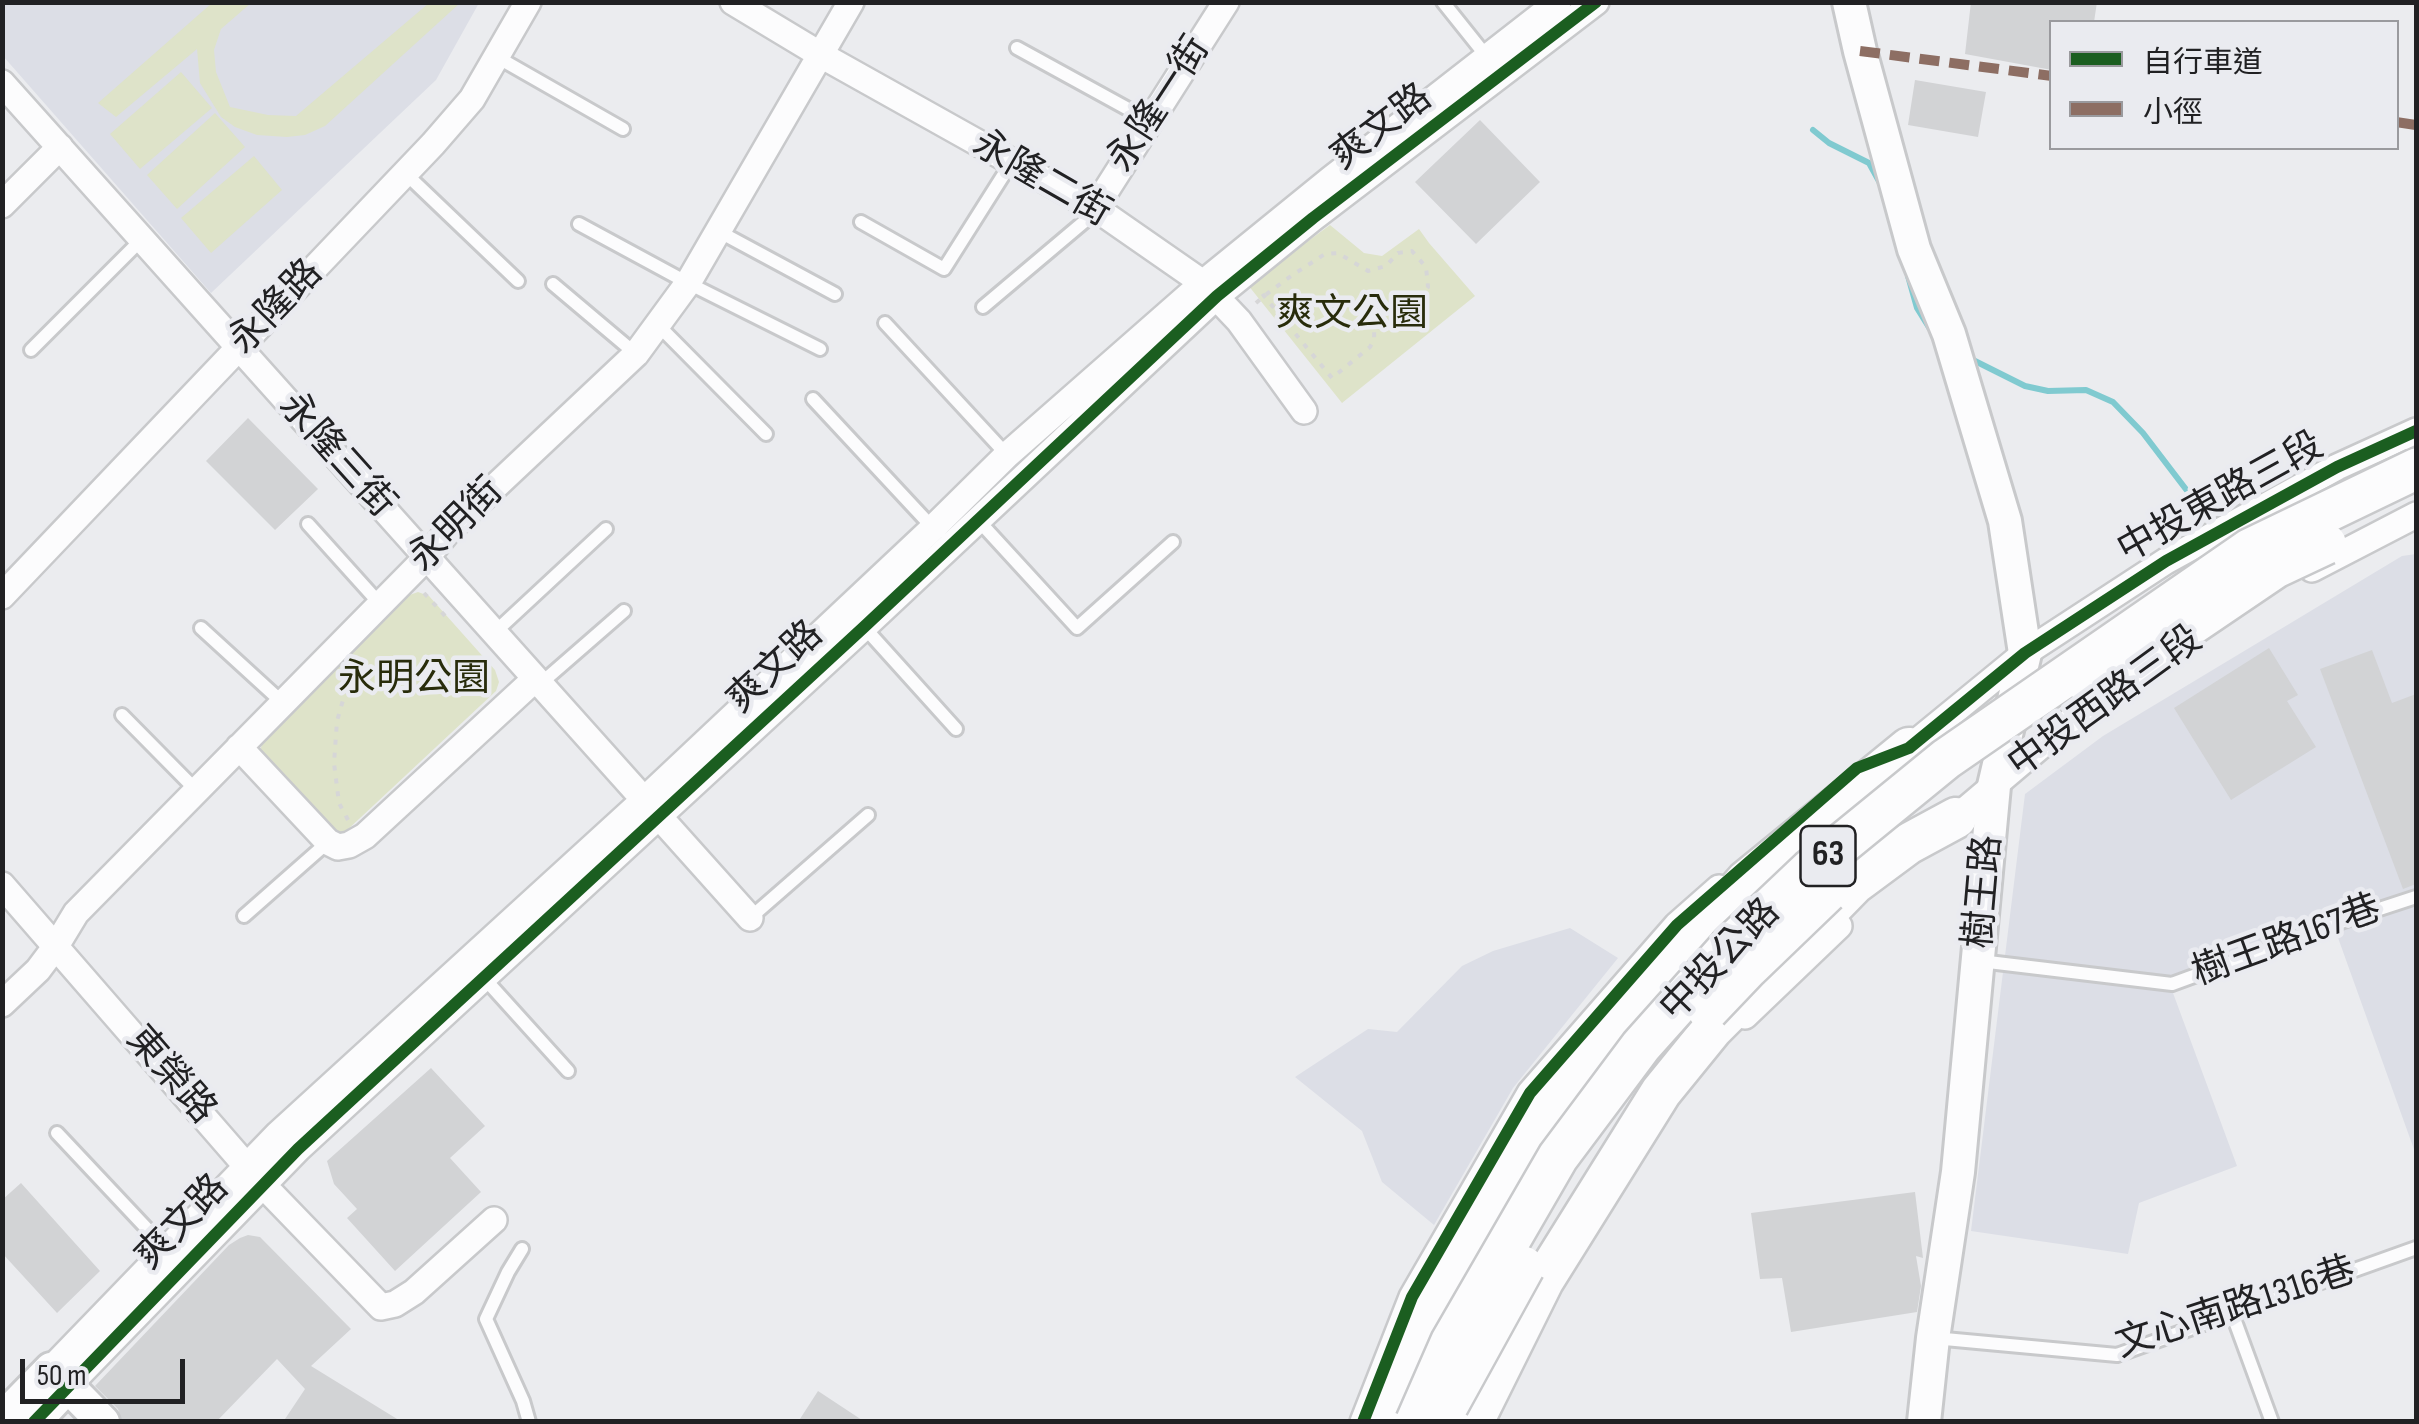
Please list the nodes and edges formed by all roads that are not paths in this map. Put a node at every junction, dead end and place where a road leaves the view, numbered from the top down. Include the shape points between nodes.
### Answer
1 (528, 2) edge
2 (733, 2) edge
3 (851, 2) edge
4 (1226, 2) edge
5 (1443, 2) edge
6 (1596, 2) edge
7 (1849, 2) edge
8 (1548, 5) edge
9 (1017, 48) dead end
10 (821, 55) junction
11 (497, 56) junction
12 (1488, 57) junction
13 (2, 83) edge
14 (1150, 122) junction
15 (623, 128) dead end
16 (60, 147) junction
17 (1012, 163) junction
18 (405, 173) junction
19 (2, 205) edge
20 (1096, 209) junction
21 (861, 222) dead end
22 (579, 224) dead end
23 (718, 230) junction
24 (142, 239) junction
25 (518, 280) dead end
26 (553, 284) dead end
27 (688, 284) junction
28 (1210, 290) junction
29 (835, 294) dead end
30 (983, 308) dead end
31 (885, 323) dead end
32 (658, 324) junction
33 (239, 348) junction
34 (820, 349) dead end
35 (30, 350) dead end
36 (636, 354) junction
37 (813, 399) dead end
38 (1304, 411) dead end
39 (2416, 431) edge
40 (766, 434) dead end
41 (1007, 455) junction
42 (2416, 469) edge
43 (2413, 517) edge
44 (978, 520) junction
45 (308, 524) dead end
46 (2230, 525) junction
47 (933, 528) junction
48 (606, 529) dead end
49 (1173, 542) dead end
50 (426, 558) junction
51 (2266, 594) junction
52 (2, 596) edge
53 (380, 604) junction
54 (624, 611) dead end
55 (864, 627) junction
56 (201, 628) dead end
57 (494, 633) junction
58 (2025, 653) junction
59 (537, 682) junction
60 (283, 702) junction
61 (122, 715) dead end
62 (956, 729) dead end
63 (239, 747) junction
64 (1910, 748) junction
65 (1994, 786) junction
66 (196, 790) junction
67 (653, 807) junction
68 (868, 815) dead end
69 (1956, 818) junction
70 (328, 842) junction
71 (2, 885) edge
72 (2416, 896) edge
73 (244, 916) dead end
74 (750, 918) joint
75 (56, 946) junction
76 (1979, 961) junction
77 (484, 978) junction
78 (2, 1004) edge
79 (568, 1071) dead end
80 (58, 1134) dead end
81 (255, 1174) junction
82 (494, 1220) dead end
83 (2416, 1248) edge
84 (166, 1249) junction
85 (522, 1249) dead end
86 (2232, 1313) junction
87 (1933, 1338) junction
88 (59, 1378) junction
89 (2, 1419) edge
90 (34, 1422) edge
91 (103, 1422) edge
92 (530, 1422) edge
93 (1363, 1422) edge
94 (1389, 1422) edge
95 (1416, 1422) edge
96 (1439, 1422) edge
97 (1473, 1422) edge
98 (1486, 1422) edge
99 (1924, 1422) edge
100 (2272, 1422) edge

1 - 11 street, 永隆路
2 - 10 street, 永隆二街
3 - 10 street, 永明街
4 - 14 street, 永隆一街
5 - 12 lane
6 - 28 street, 爽文路
7 - 58 street, 樹王路 via 1914,250 1962,371 2005,522
8 - 12 street, 爽文路
9 - 14 lane
10 - 17 street, 永隆二街
10 - 23 street, 永明街
11 - 15 lane
11 - 18 street, 永隆路 via 472,99
12 - 28 street, 爽文路 via 1331,179
13 - 16 street, 永隆三街
14 - 20 street, 永隆一街
16 - 19 street
16 - 24 street, 永隆三街
17 - 20 street, 永隆二街
17 - 21 lane via 944,269
18 - 25 lane
18 - 33 street, 永隆路
20 - 28 street, 永隆二街
20 - 30 lane
22 - 27 lane
23 - 27 street, 永明街
23 - 29 lane
24 - 33 street, 永隆三街
24 - 35 lane
26 - 36 lane
27 - 32 street, 永明街
27 - 34 lane
28 - 38 street, 永隆二街
28 - 41 street, 爽文路
28 - 44 street, 爽文路
31 - 41 lane
32 - 36 street, 永明街
32 - 40 lane
33 - 50 street, 永隆三街
33 - 52 street, 永隆路
36 - 50 street, 永明街
37 - 47 lane
39 - 46 street, 中投東路三段
41 - 47 street, 爽文路
42 - 95 main road, 中投公路 / 63, bridge via 2250,549 1994,726 1826,858 1732,944 1641,1046 1558,1157 1451,1342
43 - 51 street, 中投西路三段
43 - 96 main road, 中投公路 / 63, bridge via 2275,568 1957,783 1845,875 1648,1074 1572,1180
44 - 49 lane via 1077,628
44 - 55 street, 爽文路
45 - 53 lane
46 - 51 street via 2261,525 2284,550 2283,574
46 - 58 street, 中投東路三段
47 - 67 street, 爽文路
48 - 57 lane
50 - 53 street, 永明街
50 - 57 street, 永隆三街
51 - 65 street, 中投西路三段 via 2081,712
53 - 60 street, 永明街
54 - 59 lane
55 - 62 lane
55 - 67 street, 爽文路
56 - 60 lane
57 - 59 street, 永隆三街
58 - 64 street, 中投東路三段
58 - 65 street, 樹王路
59 - 67 street, 永隆三街
59 - 70 street via 365,836 338,847
60 - 63 street, 永明街
61 - 66 lane
63 - 66 street, 永明街
63 - 70 street
64 - 93 street, 中投東路三段 via 1857,768 1676,925 1530,1093 1412,1297
64 - 94 main road via 1746,881 1615,1030 1469,1244
65 - 69 street, 中投西路三段
65 - 76 street, 樹王路
66 - 75 street, 永明街 via 76,913
67 - 74 street, 永隆三街
67 - 77 street, 爽文路
67 - 81 street, 爽文路 via 376,1042
68 - 74 lane
69 - 97 main road via 1854,884 1713,1028 1661,1092 1544,1282
69 - 98 street, 中投西路三段 via 1711,1049 1578,1231
70 - 73 lane
71 - 75 street, 東榮路
72 - 76 lane, 樹王路167巷 via 2172,984
75 - 78 street, 永明街
75 - 81 street, 東榮路
76 - 87 street, 樹王路
77 - 79 lane
77 - 81 street, 爽文路
80 - 84 lane
81 - 82 street, 東榮路 via 381,1308 414,1292
81 - 84 street, 爽文路
81 - 88 street, 爽文路
83 - 86 lane, 文心南路1316巷
84 - 88 street, 爽文路
85 - 92 lane via 486,1319
86 - 87 lane, 文心南路1316巷 via 2117,1356
86 - 100 lane
87 - 99 street, 樹王路
88 - 89 street, 爽文路
88 - 90 street, 爽文路
88 - 91 street

